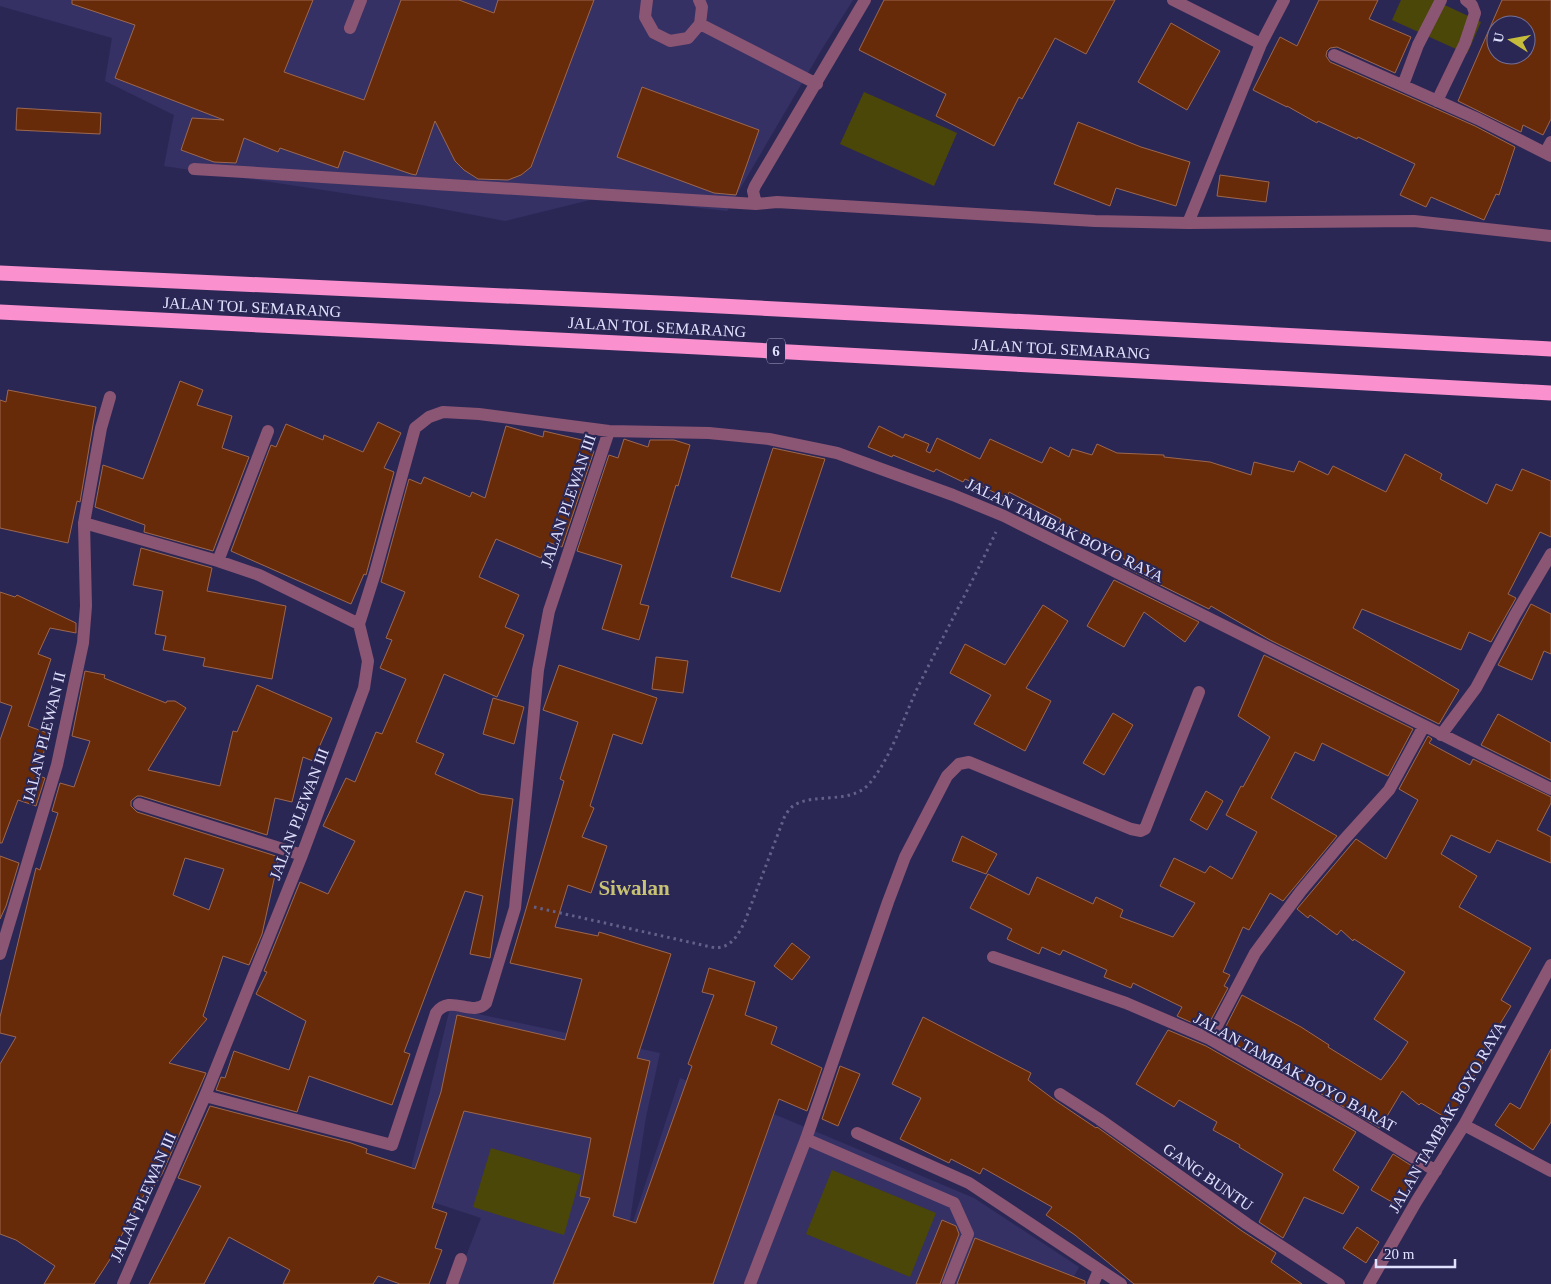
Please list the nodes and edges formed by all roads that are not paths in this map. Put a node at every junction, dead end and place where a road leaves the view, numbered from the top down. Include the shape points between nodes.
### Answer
1 (362, 0) edge
2 (647, 0) edge
3 (699, 0) edge
4 (865, 0) edge
5 (1173, 0) edge
6 (1284, 0) edge
7 (1441, 0) edge
8 (1466, 0) edge
9 (700, 24) junction
10 (350, 28) dead end
11 (1261, 44) junction
12 (1334, 54) dead end
13 (817, 84) junction
14 (1403, 85) junction
15 (1437, 101) junction
16 (1549, 150) edge
17 (194, 169) dead end
18 (756, 204) junction
19 (1188, 223) junction
20 (1551, 236) edge
21 (0, 273) edge
22 (0, 312) edge
23 (1551, 349) edge
24 (1551, 393) edge
25 (110, 397) dead end
26 (268, 431) dead end
27 (609, 431) junction
28 (84, 523) junction
29 (1551, 554) edge
30 (218, 561) junction
31 (359, 624) junction
32 (1199, 692) dead end
33 (1424, 726) junction
34 (1442, 735) junction
35 (1551, 789) edge
36 (139, 804) dead end
37 (302, 855) junction
38 (0, 954) edge
39 (993, 957) dead end
40 (1551, 965) edge
41 (1210, 1039) junction
42 (1060, 1094) dead end
43 (205, 1096) junction
44 (1464, 1125) junction
45 (857, 1133) dead end
46 (806, 1139) junction
47 (1436, 1171) junction
48 (1551, 1171) edge
49 (461, 1259) dead end
50 (1099, 1270) junction
51 (123, 1284) edge
52 (452, 1284) edge
53 (750, 1284) edge
54 (948, 1284) edge
55 (1093, 1284) edge
56 (1121, 1284) edge
57 (1339, 1284) edge
58 (1369, 1284) edge

1 - 10 street
2 - 9 street via 645,17 654,33 670,41 688,38
3 - 9 street via 702,7
4 - 13 street
5 - 11 street
6 - 11 street
7 - 14 street via 1418,45
8 - 15 street via 1475,14
9 - 13 street
11 - 19 street
12 - 14 street
13 - 18 street via 755,186
14 - 15 street
15 - 16 street
17 - 18 street
18 - 19 street via 777,202
19 - 20 street via 1414,221
21 - 23 highway, JALAN TOL SEMARANG
22 - 24 highway, JALAN TOL SEMARANG / 6
25 - 28 street, JALAN PLEWAN II via 101,428
26 - 30 street
27 - 31 street, JALAN PLEWAN III via 478,414 443,412 429,417 415,428
27 - 33 street, JALAN TAMBAK BOYO RAYA via 709,433 768,439 837,453 1004,516
27 - 43 street, JALAN PLEWAN III via 548,611 538,670 516,903 486,1003 478,1008 446,1005 439,1008 392,1145
28 - 30 street
28 - 38 street, JALAN PLEWAN II via 86,606 83,643 57,765
29 - 34 street via 1476,688
30 - 31 street via 259,575
31 - 37 street, JALAN PLEWAN III via 368,661 364,688
32 - 46 street via 1145,829 1141,831 969,762 959,764 947,776 898,875
33 - 34 street, JALAN TAMBAK BOYO RAYA
33 - 41 street via 1390,790 1301,891 1255,953
34 - 35 street, JALAN TAMBAK BOYO RAYA
36 - 37 street
37 - 43 street, JALAN PLEWAN III
39 - 41 street, JALAN TAMBAK BOYO BARAT via 1126,1003
40 - 44 street, JALAN TAMBAK BOYO RAYA
41 - 47 street, JALAN TAMBAK BOYO BARAT
42 - 57 street, GANG BUNTU via 1246,1224
43 - 51 street, JALAN PLEWAN III
44 - 47 street, JALAN TAMBAK BOYO RAYA
44 - 48 street
45 - 50 street via 969,1184
46 - 53 street
46 - 54 street via 954,1203 968,1234
47 - 58 street, JALAN TAMBAK BOYO RAYA
49 - 52 street
50 - 55 street
50 - 56 street

